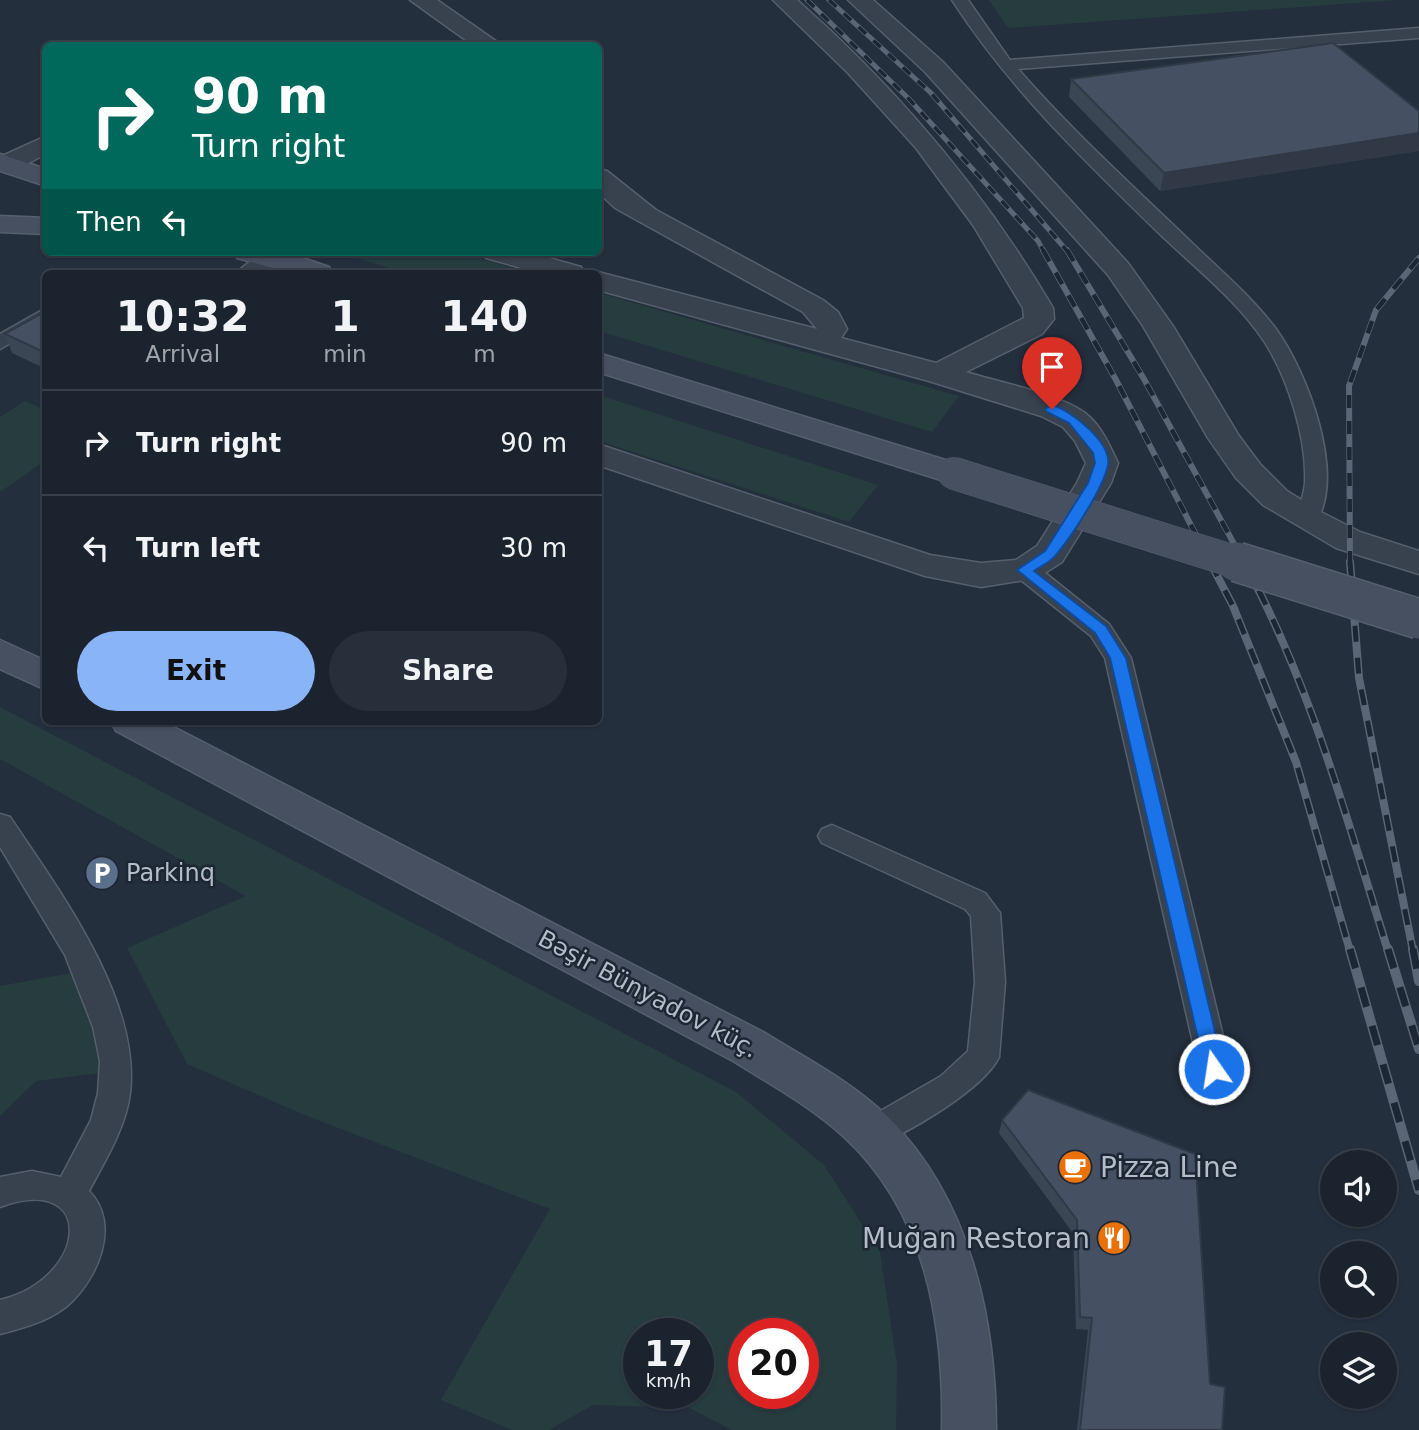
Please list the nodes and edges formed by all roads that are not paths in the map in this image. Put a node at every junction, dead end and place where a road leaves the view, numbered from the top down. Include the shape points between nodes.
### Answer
1 (421, 0) edge
2 (783, 0) edge
3 (859, 0) edge
4 (960, 0) edge
5 (1419, 33) edge
6 (485, 42) edge
7 (1006, 65) junction
8 (42, 146) edge
9 (3, 163) edge
10 (42, 177) edge
11 (602, 181) edge
12 (0, 224) edge
13 (42, 226) edge
14 (510, 256) edge
15 (262, 257) edge
16 (308, 270) edge
17 (560, 270) edge
18 (602, 282) edge
19 (42, 317) edge
20 (0, 343) edge
21 (821, 344) junction
22 (602, 363) edge
23 (940, 374) junction
24 (602, 455) edge
25 (1307, 519) junction
26 (1419, 563) edge
27 (1024, 570) junction
28 (1419, 619) edge
29 (0, 653) edge
30 (42, 675) edge
31 (138, 725) edge
32 (0, 824) edge
33 (832, 836) dead end
34 (1214, 1069) dead end
35 (872, 1132) junction
36 (0, 1192) edge
37 (69, 1194) junction
38 (0, 1317) edge
39 (969, 1430) edge

1 - 6 street
2 - 23 street via 848,59 962,191 1038,308 1039,319 1031,328
3 - 25 street via 934,67 1118,269 1248,471 1275,498
4 - 7 lane via 981,36
5 - 7 lane
7 - 25 lane via 1275,342 1287,365 1313,449 1316,484
8 - 9 street
9 - 10 street
11 - 21 street via 646,216 813,306 832,329
12 - 13 street
14 - 17 street
15 - 16 street
18 - 21 street
19 - 20 lane
21 - 23 street
22 - 28 street, bridge
23 - 27 street via 1052,409 1074,420 1099,452 1102,463 1094,483 1050,554
24 - 27 street via 925,565 981,575
25 - 26 street via 1348,540
27 - 34 lane via 1100,630 1118,658
29 - 30 street
31 - 35 street, Bəşir Bünyadov küç. via 749,1046
32 - 37 lane via 67,926 112,1034 115,1091 96,1147
33 - 35 lane via 975,901 985,914 990,982 983,1057 952,1086
35 - 39 street, Bəşir Bünyadov küç. via 908,1177 939,1233 956,1289 966,1350
36 - 37 lane via 27,1185
37 - 38 lane via 89,1227 87,1249 77,1272 60,1292 38,1307

